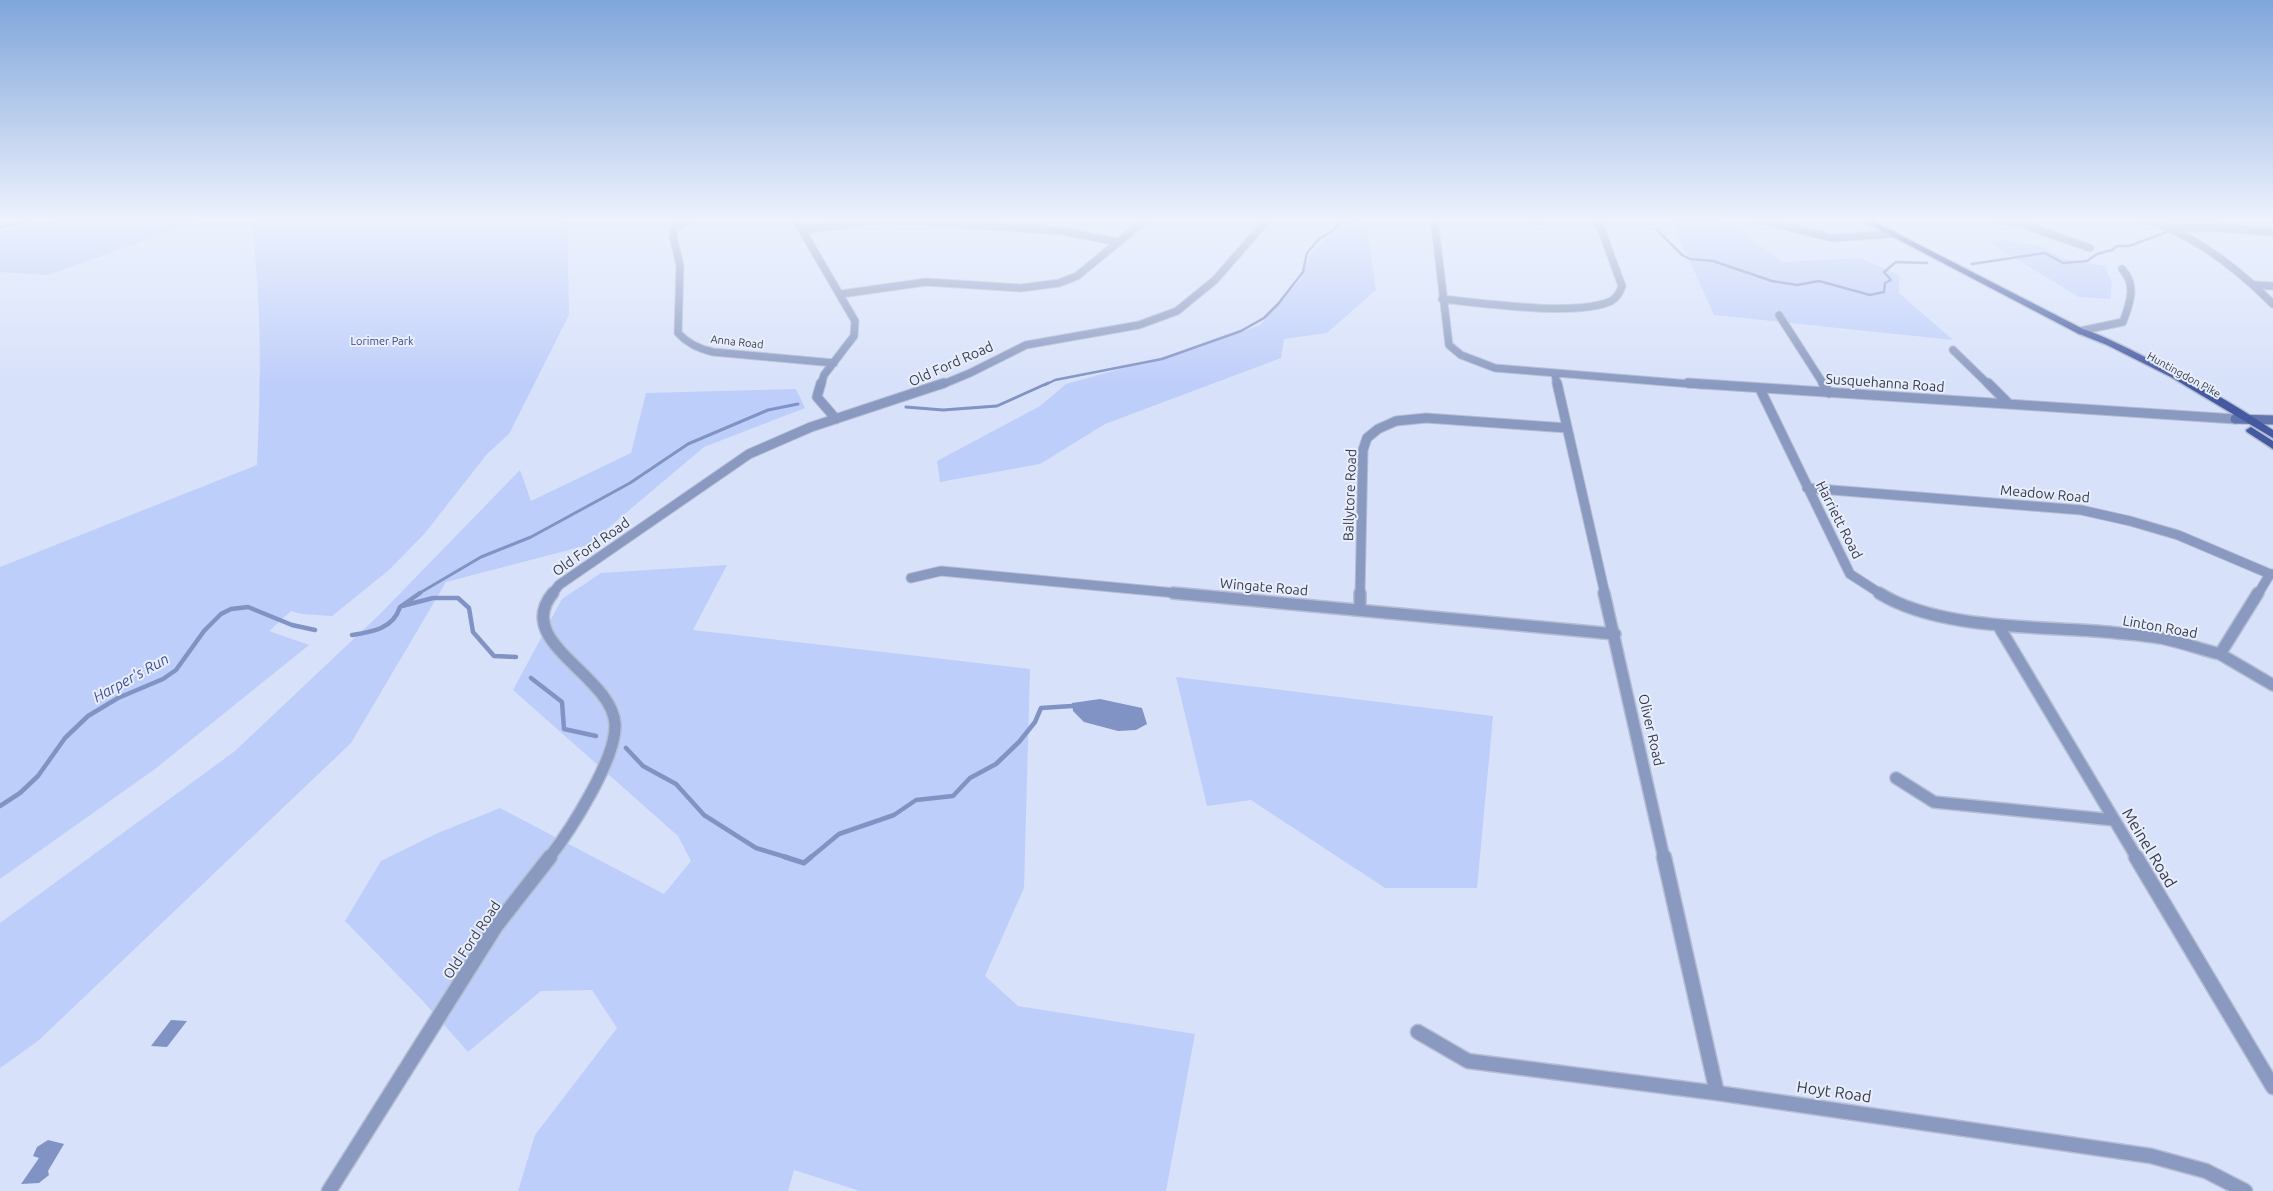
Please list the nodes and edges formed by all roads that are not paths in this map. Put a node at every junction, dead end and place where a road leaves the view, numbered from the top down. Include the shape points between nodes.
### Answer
1 (680, 274) edge
2 (829, 274) edge
3 (1080, 274) edge
4 (1221, 274) edge
5 (1439, 274) edge
6 (1617, 274) edge
7 (1969, 274) edge
8 (2127, 274) edge
9 (2236, 274) edge
10 (2254, 286) junction
11 (2273, 286) edge
12 (841, 294) junction
13 (1442, 300) junction
14 (2273, 304) edge
15 (1779, 315) dead end
16 (2080, 331) junction
17 (1953, 350) dead end
18 (834, 363) junction
19 (1555, 374) junction
20 (1760, 389) junction
21 (1829, 393) junction
22 (2009, 404) junction
23 (836, 419) junction
24 (2235, 419) junction
25 (2250, 419) junction
26 (2273, 420) edge
27 (1567, 428) junction
28 (2273, 435) edge
29 (2273, 446) edge
30 (1807, 488) junction
31 (2272, 574) edge
32 (911, 578) dead end
33 (1360, 610) junction
34 (1998, 625) junction
35 (1614, 634) junction
36 (2220, 654) junction
37 (2273, 685) edge
38 (1896, 778) dead end
39 (2114, 820) junction
40 (1418, 1032) dead end
41 (2273, 1087) edge
42 (1717, 1093) junction
43 (329, 1191) edge
44 (2245, 1191) edge

1 - 18 street, Anna Road via 678,334 694,348
2 - 12 street
3 - 12 street via 1046,286 1021,288 929,282
4 - 23 street, Old Ford Road via 1177,311 1139,325 1026,345 922,392
5 - 13 street, Susquehanna Road
6 - 13 street via 1622,286 1618,296 1594,306
7 - 16 main road, Huntingdon Pike
8 - 16 street via 2133,296 2124,322
9 - 10 street
10 - 11 street
10 - 14 street
12 - 18 street via 855,322 854,336
13 - 19 street, Susquehanna Road via 1449,345 1461,356 1495,368
15 - 21 street
16 - 24 main road, Huntingdon Pike via 2082,336 2213,404
16 - 25 main road, Huntingdon Pike via 2153,364
17 - 22 street
18 - 23 street via 824,374 817,397
19 - 20 street, Susquehanna Road
19 - 27 street, Oliver Road
20 - 21 street, Susquehanna Road
20 - 30 street, Harriett Road
21 - 22 street, Susquehanna Road
22 - 24 street, Susquehanna Road
23 - 43 street, Old Ford Road via 749,454 590,562 559,585 545,602 544,627 549,639 607,702 615,721 615,735 593,791 561,843 496,926
24 - 25 main road, Susquehanna Road
24 - 29 main road, Huntingdon Pike
25 - 26 main road, Susquehanna Road
25 - 28 main road, Huntingdon Pike
27 - 33 street, Ballytore Road via 1426,418 1396,421 1378,428 1367,438 1363,450
27 - 35 street, Oliver Road
30 - 31 street, Meadow Road via 2081,510 2119,516 2160,528
30 - 34 street, Harriett Road via 1850,574 1894,602 1934,614
31 - 36 street
32 - 33 street, Wingate Road via 941,571
33 - 35 street, Wingate Road
34 - 36 street, Linton Road via 2160,638
34 - 39 street, Meinel Road
35 - 42 street, Oliver Road
36 - 37 street, Linton Road
38 - 39 street via 1934,802
39 - 41 street, Meinel Road
40 - 42 street, Hoyt Road via 1468,1062
42 - 44 street, Hoyt Road via 2151,1156 2206,1172

